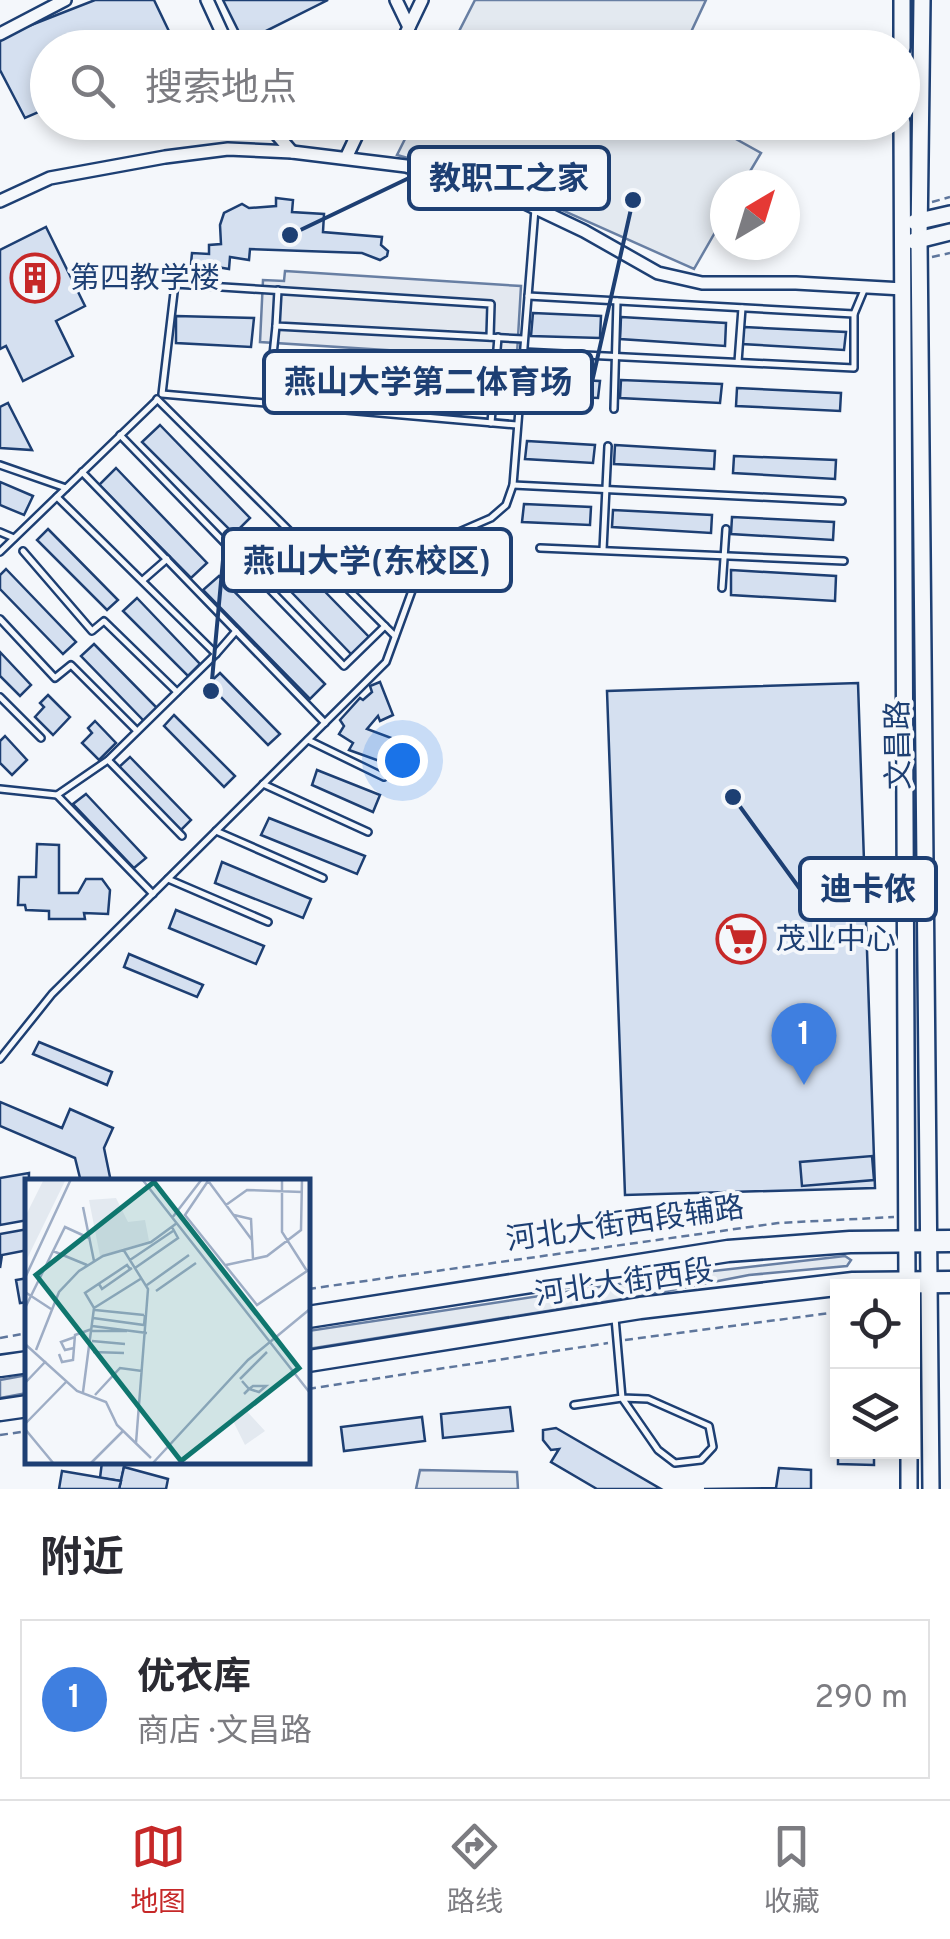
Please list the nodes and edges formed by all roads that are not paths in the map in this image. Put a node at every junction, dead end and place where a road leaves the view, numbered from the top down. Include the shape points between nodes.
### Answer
1 (65, 0) edge
2 (207, 0) edge
3 (396, 0) edge
4 (422, 0) edge
5 (902, 0) edge
6 (922, 0) edge
7 (409, 27) junction
8 (221, 30) edge
9 (408, 30) edge
10 (902, 30) edge
11 (0, 34) edge
12 (282, 140) edge
13 (354, 140) edge
14 (902, 140) edge
15 (292, 152) junction
16 (346, 158) junction
17 (1, 199) edge
18 (535, 208) junction
19 (920, 213) junction
20 (950, 214) edge
21 (901, 225) junction
22 (950, 232) edge
23 (919, 240) junction
24 (900, 244) junction
25 (865, 287) junction
26 (278, 290) junction
27 (903, 290) junction
28 (528, 296) junction
29 (616, 301) junction
30 (742, 308) junction
31 (854, 314) junction
32 (276, 326) junction
33 (494, 337) junction
34 (524, 339) junction
35 (523, 352) junction
36 (615, 356) junction
37 (738, 362) junction
38 (160, 397) junction
39 (268, 404) junction
40 (614, 409) dead end
41 (490, 423) junction
42 (518, 425) junction
43 (120, 435) junction
44 (608, 446) dead end
45 (0, 464) edge
46 (82, 472) junction
47 (513, 485) junction
48 (66, 488) junction
49 (606, 489) junction
50 (57, 497) junction
51 (842, 501) dead end
52 (726, 528) dead end
53 (0, 532) edge
54 (14, 538) junction
55 (540, 548) dead end
56 (603, 550) junction
57 (23, 551) dead end
58 (0, 552) edge
59 (724, 556) junction
60 (166, 559) junction
61 (844, 561) dead end
62 (142, 581) junction
63 (722, 588) dead end
64 (0, 619) edge
65 (386, 626) junction
66 (236, 631) junction
67 (396, 636) junction
68 (216, 654) junction
69 (177, 692) junction
70 (0, 697) edge
71 (325, 723) junction
72 (137, 731) junction
73 (40, 738) dead end
74 (308, 740) junction
75 (108, 760) junction
76 (384, 776) dead end
77 (263, 784) junction
78 (0, 789) edge
79 (57, 795) junction
80 (216, 831) junction
81 (368, 832) dead end
82 (182, 836) dead end
83 (322, 878) dead end
84 (168, 879) junction
85 (153, 894) junction
86 (268, 922) dead end
87 (0, 1059) edge
88 (928, 1241) edge
89 (924, 1284) edge
90 (614, 1312) junction
91 (310, 1317) edge
92 (310, 1361) edge
93 (25, 1362) edge
94 (0, 1366) edge
95 (622, 1398) junction
96 (574, 1405) dead end
97 (25, 1406) edge
98 (0, 1410) edge
99 (909, 1459) edge
100 (909, 1489) edge
101 (931, 1489) edge

1 - 11 street
2 - 8 street
3 - 7 street
4 - 7 street
5 - 10 main road
6 - 19 main road, 文昌路
7 - 9 street
12 - 15 street
13 - 16 street
14 - 21 main road, 文昌路
15 - 16 street
15 - 17 street via 228,148 165,157 50,178
16 - 18 street via 406,166
18 - 25 street via 658,274 702,283
18 - 28 lane
19 - 20 main road
19 - 21 main road
19 - 23 main road, 文昌路
21 - 24 main road, 文昌路
22 - 23 main road
23 - 24 main road
23 - 88 main road, 文昌路
24 - 27 main road, 文昌路
25 - 27 street
25 - 31 lane
26 - 32 lane
26 - 33 lane via 491,304
26 - 38 lane via 175,284
27 - 88 main road, 文昌路 via 907,1216
28 - 29 lane
28 - 34 lane
29 - 30 lane
29 - 36 lane
30 - 31 lane
30 - 37 lane
31 - 37 lane via 854,368
32 - 33 lane
32 - 39 lane
33 - 34 lane
33 - 41 lane
34 - 35 lane
35 - 36 lane
35 - 42 lane
36 - 37 lane
36 - 40 lane
38 - 39 lane
38 - 43 lane
38 - 65 lane
39 - 41 lane
41 - 42 lane
42 - 47 lane
43 - 46 lane
43 - 65 lane via 344,666
44 - 49 lane
45 - 48 lane
46 - 48 lane
46 - 60 lane
47 - 49 lane
47 - 67 lane via 492,518 445,538 425,555
48 - 50 lane
49 - 51 lane
49 - 56 lane
50 - 54 lane
50 - 62 lane
52 - 59 lane
53 - 54 lane
54 - 58 lane
55 - 56 lane
56 - 59 lane
57 - 69 lane via 92,631 104,621
59 - 61 lane
59 - 63 lane
60 - 62 lane
60 - 66 lane
62 - 68 lane
64 - 72 lane via 56,678 71,665
65 - 67 lane
66 - 68 lane
66 - 71 lane
67 - 71 lane via 386,662
68 - 69 lane
69 - 72 lane
70 - 73 lane
71 - 74 lane
72 - 75 lane
74 - 76 lane
74 - 77 lane
75 - 79 lane
75 - 82 lane
77 - 80 lane
77 - 81 lane
78 - 79 lane
79 - 85 lane
80 - 83 lane
80 - 84 lane
84 - 85 lane
84 - 86 lane
85 - 87 lane via 52,994
88 - 89 main road, 文昌路
88 - 91 highway, 河北大街西段 via 728,1252
89 - 90 highway, 河北大街西段 via 853,1284
89 - 101 main road, 文昌路
90 - 92 highway, 河北大街西段
90 - 95 lane
93 - 94 highway
95 - 95 lane via 648,1400 709,1426 713,1447 701,1460 674,1463
95 - 96 lane
97 - 98 highway
99 - 100 main road

